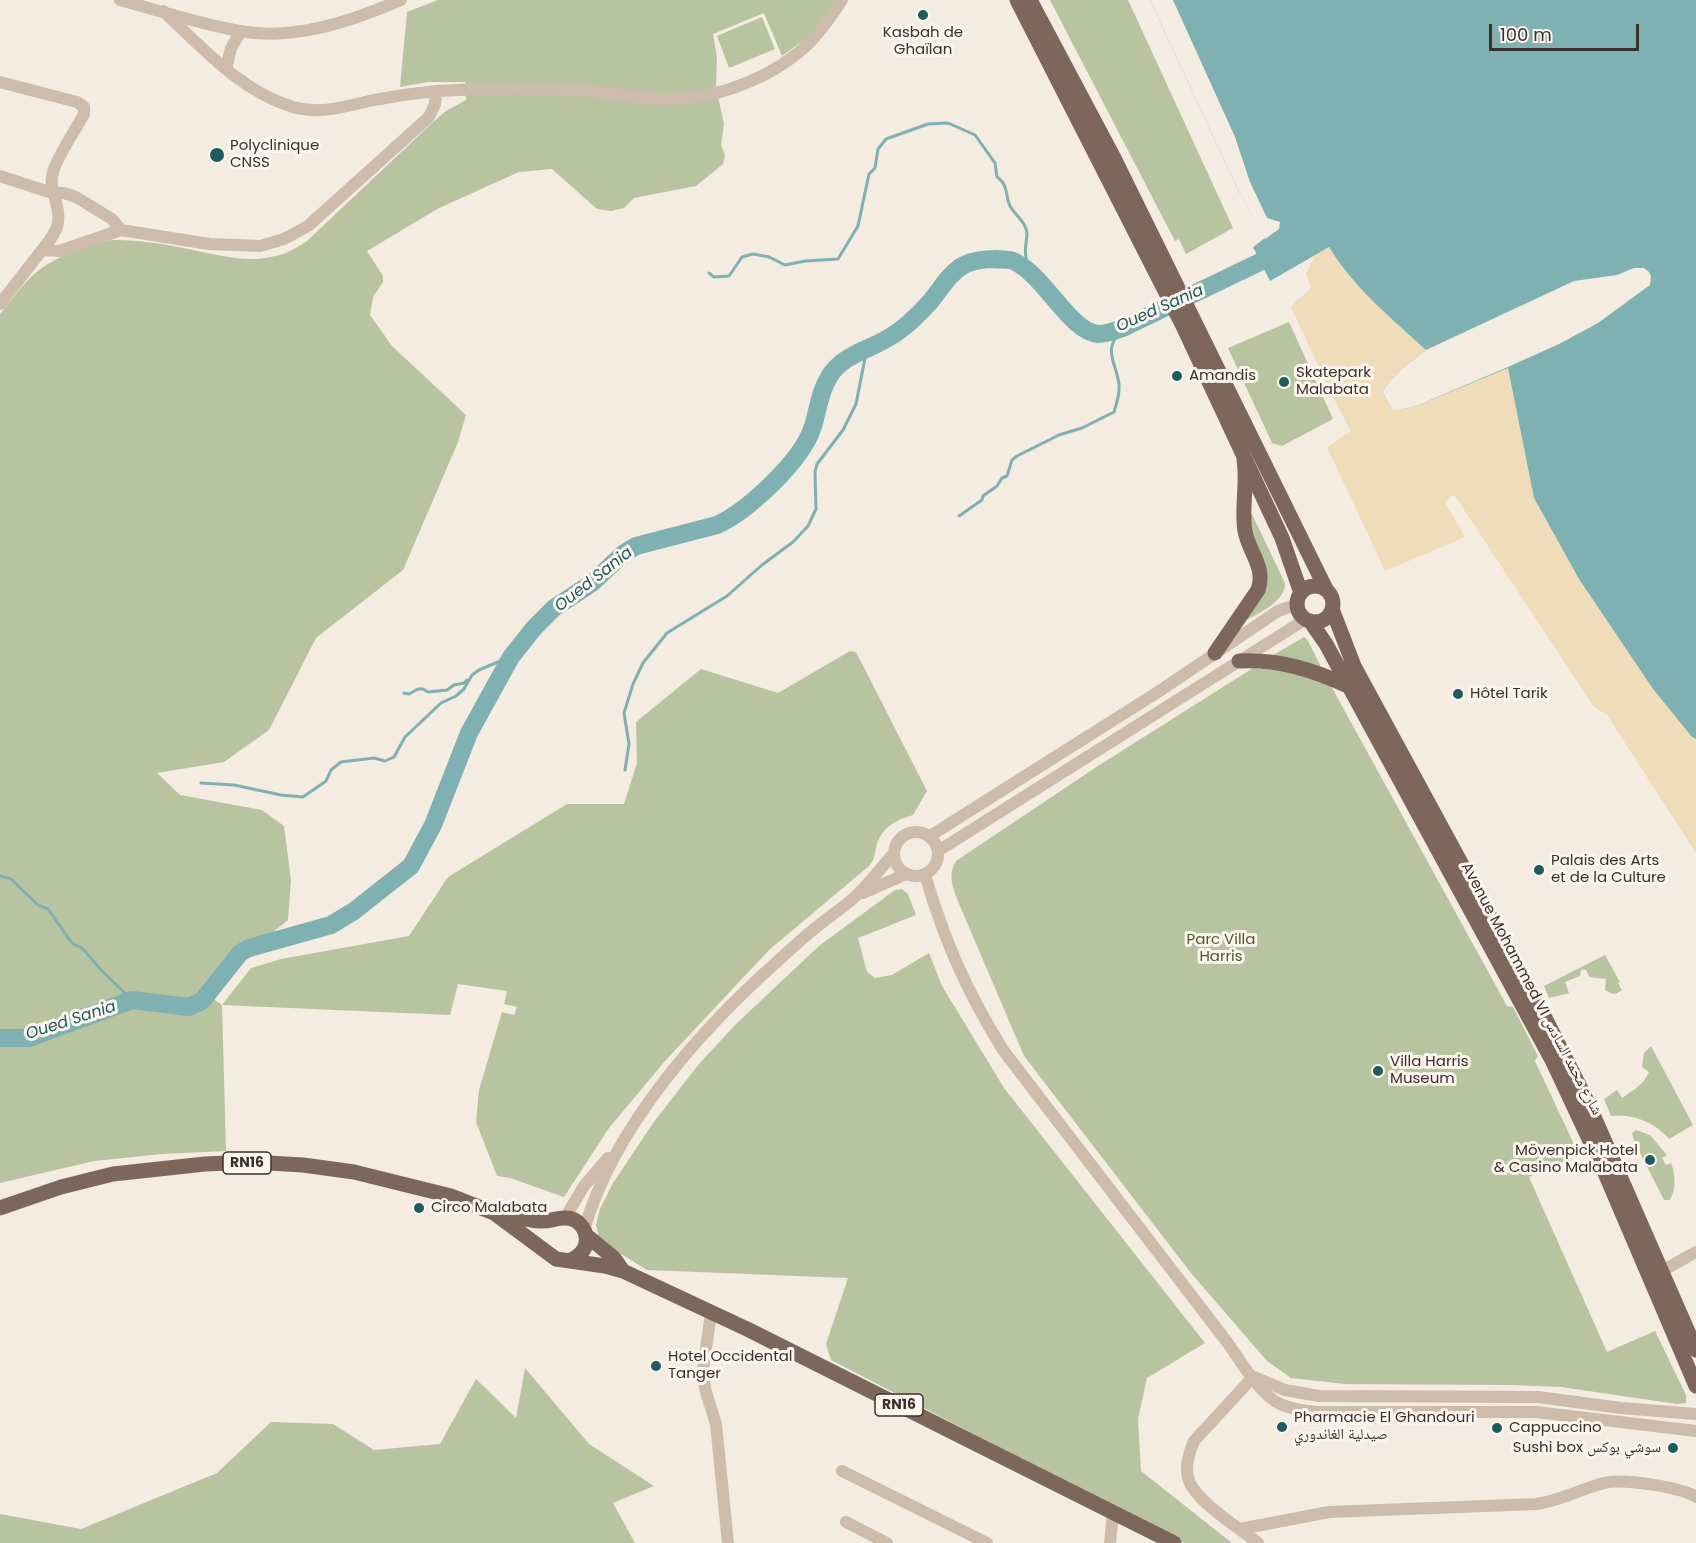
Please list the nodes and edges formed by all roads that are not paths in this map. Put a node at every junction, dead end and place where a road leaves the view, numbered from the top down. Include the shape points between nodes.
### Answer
1 (120, 0) edge
2 (401, 0) edge
3 (842, 0) edge
4 (1017, 0) edge
5 (1030, 0) edge
6 (163, 11) junction
7 (242, 31) junction
8 (226, 69) junction
9 (0, 82) edge
10 (436, 91) junction
11 (0, 176) edge
12 (52, 193) junction
13 (122, 230) junction
14 (42, 250) junction
15 (1168, 283) junction
16 (0, 304) edge
17 (1188, 322) junction
18 (1243, 451) junction
19 (1326, 589) junction
20 (1299, 598) junction
21 (1332, 609) junction
22 (1308, 620) junction
23 (1215, 652) junction
24 (1239, 661) junction
25 (1350, 687) junction
26 (930, 836) junction
27 (938, 850) junction
28 (894, 853) junction
29 (906, 874) junction
30 (925, 874) junction
31 (856, 896) junction
32 (620, 1146) junction
33 (0, 1208) edge
34 (494, 1214) junction
35 (561, 1219) junction
36 (585, 1232) junction
37 (1696, 1252) edge
38 (548, 1253) junction
39 (572, 1260) junction
40 (622, 1271) junction
41 (1662, 1271) junction
42 (711, 1313) junction
43 (1696, 1350) edge
44 (1253, 1377) junction
45 (1696, 1386) edge
46 (1696, 1414) edge
47 (1696, 1431) edge
48 (842, 1471) dead end
49 (1696, 1497) edge
50 (1113, 1513) junction
51 (846, 1522) dead end
52 (1240, 1529) junction
53 (729, 1543) edge
54 (887, 1543) edge
55 (987, 1543) edge
56 (1110, 1543) edge
57 (1174, 1543) edge
58 (1258, 1543) edge

1 - 6 street
2 - 7 street via 310,30
3 - 10 street via 795,55 762,75 715,93 674,99 589,91
4 - 15 main road
5 - 15 main road via 1114,158
6 - 7 street
6 - 8 street
7 - 8 street via 231,48
8 - 10 street via 266,97 309,110
9 - 12 street via 84,107 84,114 52,173
10 - 13 street via 429,117 308,226 284,239 260,246 231,246
11 - 12 street
12 - 13 street via 64,193 90,205
12 - 14 street via 58,207 58,223
13 - 14 street via 59,251
14 - 16 street
15 - 17 main road
17 - 18 main road
17 - 19 main road
18 - 20 main road via 1282,538
18 - 23 main road via 1245,531 1261,579 1258,590
19 - 20 main road via 1310,587
19 - 21 main road via 1332,598
20 - 22 main road via 1301,614
20 - 23 street
21 - 22 main road via 1326,618
21 - 41 main road, Avenue Mohammed VI شارع محمد السادس via 1354,666 1588,1103
22 - 24 street
22 - 25 main road, Avenue Mohammed VI شارع محمد السادس
23 - 26 street
24 - 25 main road via 1292,664
24 - 27 street
25 - 45 main road, Avenue Mohammed VI شارع محمد السادس via 1553,1062
26 - 27 street
26 - 28 street via 920,832 904,835
27 - 30 street via 935,865
28 - 29 street via 898,867
28 - 31 street
29 - 30 street
29 - 31 street
30 - 44 street via 956,966 1004,1050
31 - 32 street via 778,960 714,1025 649,1102
32 - 35 street via 589,1179
32 - 36 street via 600,1183
33 - 34 main road, RN16 via 113,1174 251,1162 354,1172 450,1196
34 - 35 main road, RN16 via 539,1221
34 - 38 main road, RN16
35 - 36 main road via 577,1222
35 - 38 main road via 548,1226 543,1237
36 - 39 main road via 584,1250
36 - 40 main road, RN16 via 614,1258
37 - 41 street
38 - 39 main road via 561,1261
39 - 40 main road, RN16
40 - 42 main road, RN16
41 - 43 main road, Avenue Mohammed VI شارع محمد السادس
42 - 50 main road, RN16
42 - 53 street via 703,1370 717,1424
44 - 46 street via 1285,1390 1319,1396 1538,1397
44 - 47 street via 1280,1404 1317,1412 1536,1412
44 - 52 street via 1194,1441 1189,1452 1188,1479 1197,1495
48 - 55 street
49 - 52 street via 1673,1488 1605,1482 1553,1502 1329,1512
50 - 56 street
50 - 57 main road, RN16
51 - 54 street
52 - 58 street

